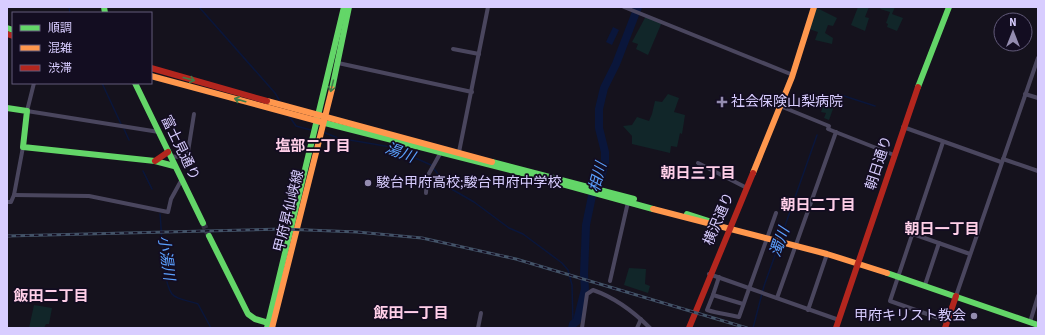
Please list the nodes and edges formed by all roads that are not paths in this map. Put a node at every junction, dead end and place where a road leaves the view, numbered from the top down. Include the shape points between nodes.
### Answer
1 (344, 7) edge
2 (349, 7) edge
3 (488, 7) edge
4 (624, 7) edge
5 (814, 7) edge
6 (949, 7) edge
7 (453, 49) dead end
8 (479, 54) junction
9 (1038, 58) edge
10 (335, 62) junction
11 (152, 68) edge
12 (793, 75) junction
13 (152, 76) edge
14 (34, 84) edge
15 (137, 85) edge
16 (472, 92) junction
17 (1025, 94) junction
18 (1038, 98) edge
19 (780, 106) junction
20 (7, 108) edge
21 (27, 111) junction
22 (194, 114) dead end
23 (319, 125) junction
24 (903, 127) junction
25 (160, 132) junction
26 (836, 132) junction
27 (943, 142) junction
28 (23, 147) junction
29 (441, 152) junction
30 (459, 152) junction
31 (169, 154) junction
32 (894, 155) junction
33 (1002, 160) junction
34 (155, 161) junction
35 (698, 163) dead end
36 (174, 166) junction
37 (1038, 171) edge
38 (182, 179) junction
39 (745, 187) junction
40 (588, 189) junction
41 (426, 193) dead end
42 (14, 195) junction
43 (629, 200) junction
44 (7, 202) edge
45 (776, 213) dead end
46 (203, 223) tunnel mouth
47 (727, 228) junction
48 (913, 234) junction
49 (209, 236) tunnel mouth
50 (768, 239) junction
51 (939, 243) junction
52 (795, 246) junction
53 (827, 254) junction
54 (970, 254) junction
55 (858, 263) junction
56 (709, 274) junction
57 (898, 276) junction
58 (719, 277) junction
59 (610, 281) dead end
60 (925, 285) junction
61 (749, 288) junction
62 (713, 295) junction
63 (956, 296) junction
64 (1038, 296) edge
65 (777, 298) junction
66 (743, 304) junction
67 (808, 310) junction
68 (481, 313) dead end
69 (641, 319) junction
70 (839, 320) junction
71 (947, 321) junction
72 (1030, 322) junction
73 (1038, 325) edge
74 (270, 326) edge
75 (478, 328) edge
76 (582, 328) edge
77 (637, 328) edge
78 (650, 328) edge
79 (689, 328) edge
80 (836, 328) edge
81 (945, 328) edge

1 - 10 street, 甲府昇仙峡線
2 - 10 street, 甲府昇仙峡線
3 - 8 street
4 - 12 street
5 - 12 street, 横沢通り
6 - 24 street, 朝日通り
7 - 8 street
8 - 16 street
9 - 17 street
10 - 16 street
10 - 23 street, 甲府昇仙峡線
11 -> 23 street via 288,107
12 - 19 street, 横沢通り
23 -> 13 street via 292,115
14 - 21 street
15 - 25 street, 富士見通り
16 - 30 street
17 - 18 street
17 - 33 street
19 - 26 street via 829,126 828,129
19 - 39 street, 横沢通り
20 - 21 street
21 - 25 street
21 - 28 street
22 - 31 street via 186,158
23 - 29 street
23 - 30 street
23 - 74 street, 甲府昇仙峡線
24 - 27 street
24 - 32 street, 朝日通り
25 - 31 street, 富士見通り
26 - 32 street
26 - 52 street
27 - 33 street
27 - 48 street
28 - 34 street
28 - 42 street
29 - 40 street
29 - 41 street via 427,177
30 - 40 street
31 - 34 street
31 - 36 street, 富士見通り
32 - 55 street, 朝日通り
33 - 37 street
33 - 54 street
34 - 36 street
35 - 39 street
36 - 38 street, 富士見通り
38 - 42 street via 171,199 168,212 90,196
38 - 46 street, 富士見通り
39 - 47 street, 横沢通り
40 - 43 street
42 - 44 street via 12,202
43 - 47 street
43 - 59 street
45 - 50 street
47 - 50 street
47 - 56 street, 横沢通り
48 - 51 street
48 - 57 street
49 - 74 street via 248,314
50 - 52 street
50 - 61 street
51 - 54 street
51 - 60 street
52 - 53 street
52 - 65 street
53 - 55 street
53 - 67 street
54 - 63 street
55 - 57 street
55 - 70 street, 朝日通り
56 - 58 street
56 - 79 street, 横沢通り
57 - 60 street
57 - 71 street via 890,301
58 - 61 street
58 - 62 street
60 - 63 street
61 - 65 street
61 - 66 street
62 - 66 street
62 - 66 street via 708,310 722,315 739,317
63 - 71 street
63 - 72 street
64 - 72 street
65 - 67 street
67 - 70 street
68 - 75 street
69 - 76 street via 616,300 593,290 587,294
69 - 77 street
69 - 78 street
70 - 80 street, 朝日通り
71 - 81 street
72 - 73 street

